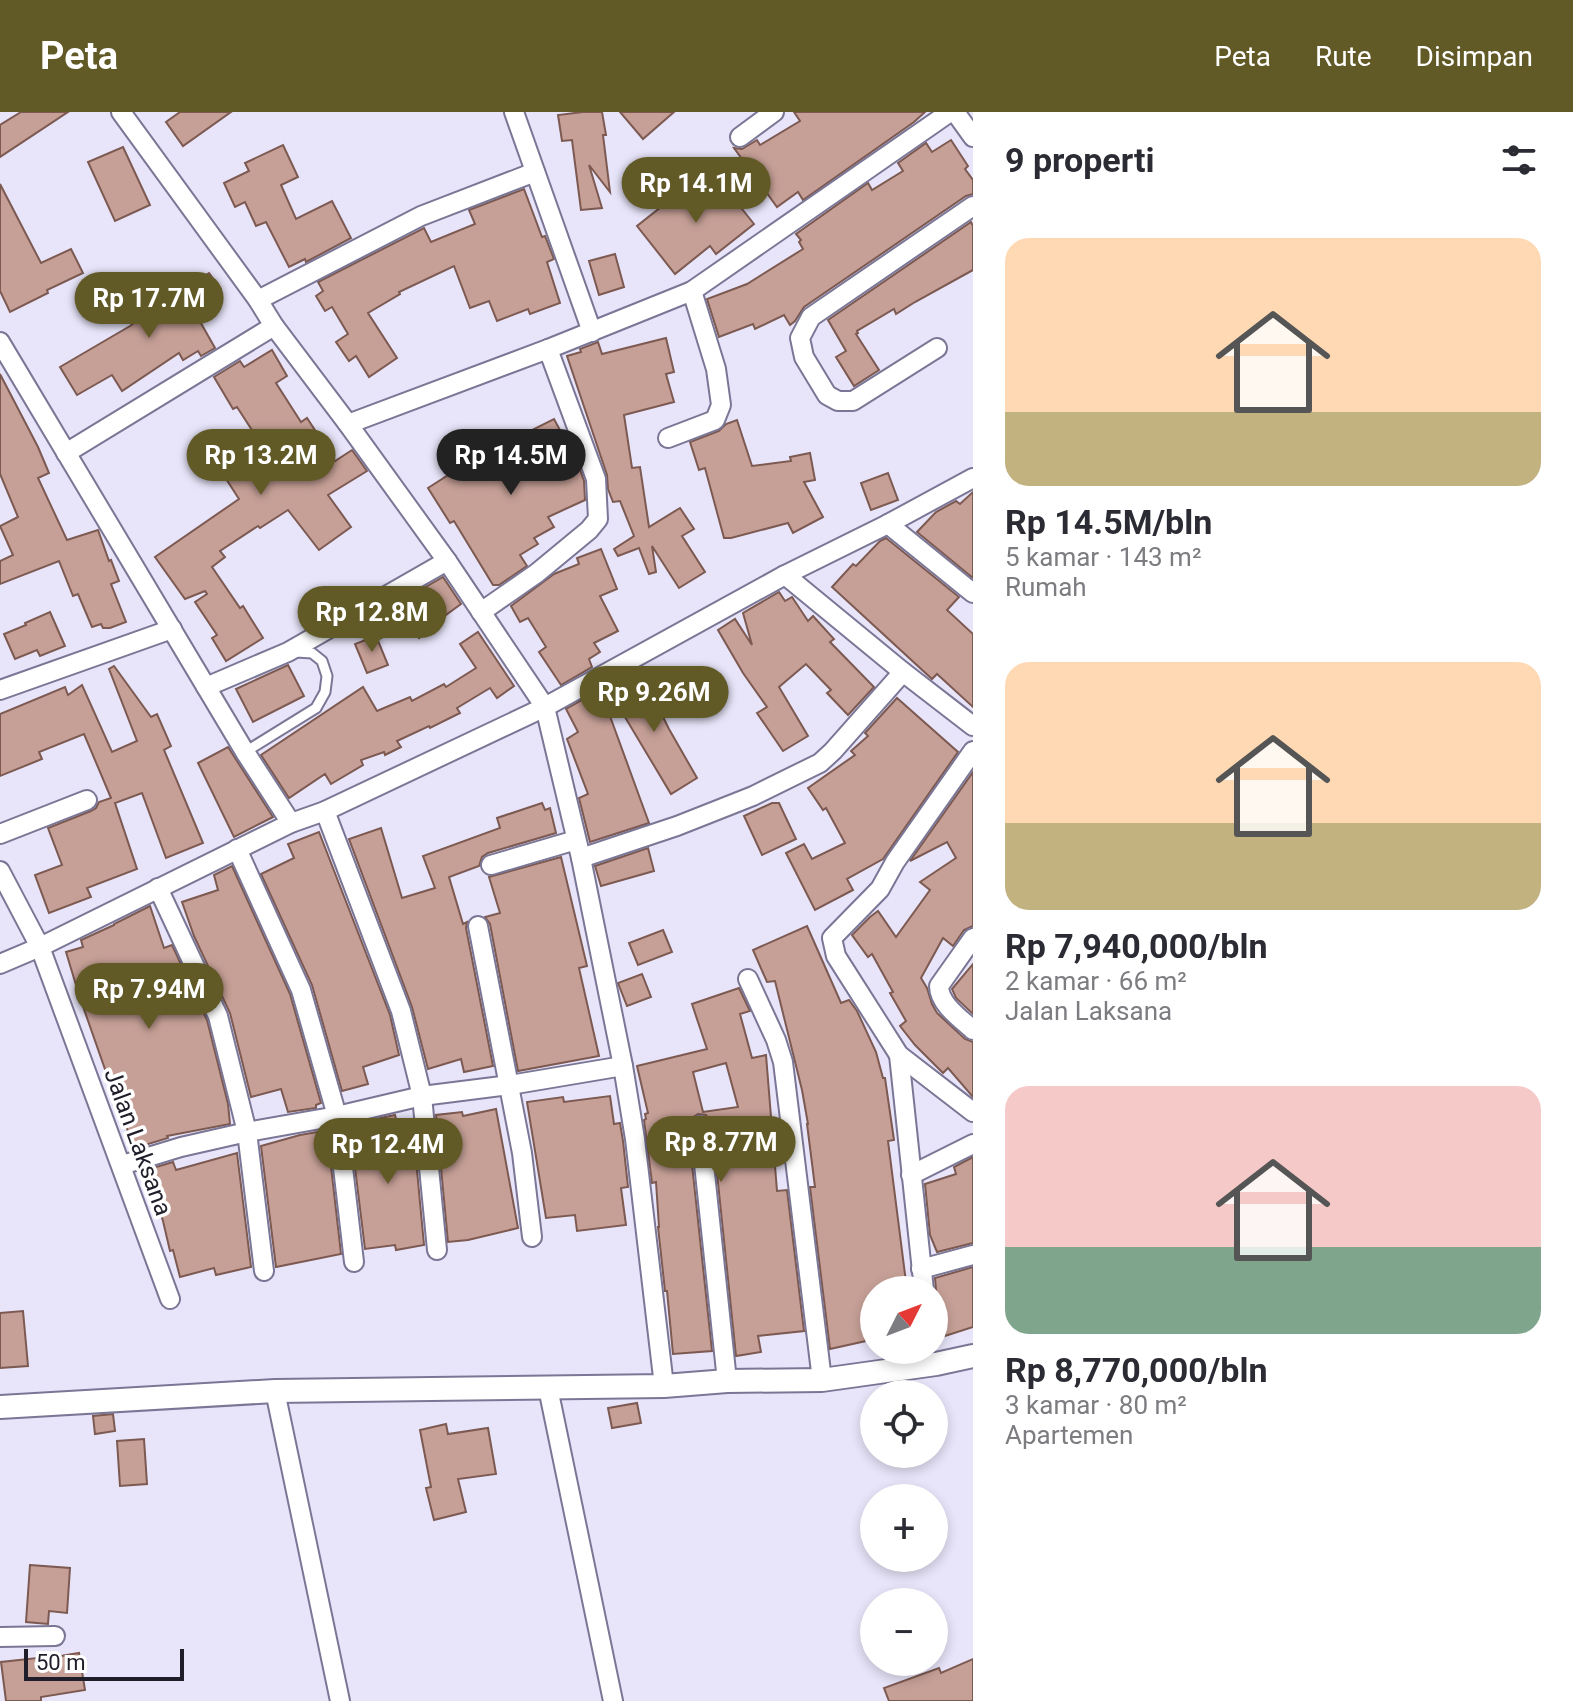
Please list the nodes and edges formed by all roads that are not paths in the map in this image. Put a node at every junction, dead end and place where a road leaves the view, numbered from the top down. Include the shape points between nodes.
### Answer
1 (514, 112) edge
2 (774, 112) edge
3 (953, 112) edge
4 (130, 115) edge
5 (740, 137) dead end
6 (973, 137) edge
7 (535, 172) junction
8 (973, 206) edge
9 (692, 291) junction
10 (258, 300) junction
11 (274, 326) junction
12 (592, 332) junction
13 (0, 342) edge
14 (937, 348) dead end
15 (548, 349) junction
16 (348, 424) junction
17 (668, 438) dead end
18 (66, 453) junction
19 (973, 478) edge
20 (888, 524) junction
21 (447, 561) junction
22 (785, 575) junction
23 (973, 593) edge
24 (481, 612) junction
25 (172, 629) junction
26 (288, 652) junction
27 (903, 672) junction
28 (206, 687) junction
29 (0, 690) edge
30 (545, 707) junction
31 (973, 725) edge
32 (973, 751) edge
33 (245, 752) junction
34 (87, 800) dead end
35 (325, 811) junction
36 (291, 823) junction
37 (0, 834) edge
38 (237, 849) junction
39 (579, 849) junction
40 (491, 865) dead end
41 (0, 871) edge
42 (158, 888) junction
43 (478, 926) dead end
44 (973, 938) edge
45 (40, 947) junction
46 (0, 964) edge
47 (748, 979) dead end
48 (973, 1030) edge
49 (899, 1055) junction
50 (623, 1066) junction
51 (510, 1085) junction
52 (422, 1096) junction
53 (973, 1112) edge
54 (337, 1116) junction
55 (700, 1126) dead end
56 (247, 1132) junction
57 (973, 1144) edge
58 (122, 1165) junction
59 (911, 1175) junction
60 (532, 1237) dead end
61 (437, 1250) dead end
62 (973, 1255) edge
63 (354, 1262) dead end
64 (921, 1269) junction
65 (264, 1271) dead end
66 (922, 1276) edge
67 (170, 1299) dead end
68 (973, 1356) edge
69 (948, 1357) edge
70 (900, 1364) edge
71 (822, 1380) junction
72 (727, 1381) junction
73 (664, 1386) junction
74 (548, 1388) junction
75 (275, 1391) junction
76 (0, 1407) edge
77 (55, 1636) dead end
78 (0, 1637) edge
79 (340, 1701) edge
80 (613, 1701) edge

1 - 7 street
2 - 5 street
3 - 6 street
3 - 9 street
4 - 10 street
7 - 10 street via 421,216
7 - 12 street
8 - 14 street via 811,317 800,338 804,357 827,395 838,401 853,401
9 - 12 street
9 - 17 street via 716,369 721,405 715,420
10 - 11 street
11 - 16 street
11 - 18 street
12 - 15 street
13 - 18 street
15 - 16 street
15 - 24 street via 596,479 598,519 537,573
16 - 21 street
18 - 25 street
19 - 20 street
20 - 22 street
20 - 23 street
21 - 24 street
21 - 26 street
22 - 27 street
22 - 30 street
24 - 30 street
25 - 28 street
25 - 29 street
26 - 28 street
26 - 33 lane via 312,653 322,661 325,692 316,708
27 - 31 street
27 - 39 street via 820,763 677,826
28 - 33 street
30 - 35 street
30 - 39 street
32 - 49 street via 880,889 832,938 836,956
33 - 36 street
34 - 37 street
35 - 36 street
35 - 52 street via 401,1011
36 - 38 street
38 - 42 street
38 - 54 street via 301,990
39 - 40 street
39 - 50 street
41 - 45 street, Jalan Laksana
42 - 45 street
42 - 56 street via 218,1016
43 - 51 street
44 - 48 street via 939,986 943,999
45 - 46 street
45 - 58 street, Jalan Laksana
47 - 71 street via 783,1062
49 - 53 street
49 - 59 street
50 - 51 street
50 - 73 street
51 - 52 street
51 - 60 street
52 - 54 street
52 - 61 street
54 - 56 street
54 - 63 street
55 - 72 street
56 - 58 street
56 - 65 street
57 - 59 street
58 - 67 street, Jalan Laksana
59 - 64 street
62 - 64 street
64 - 66 street
68 - 69 street
70 - 71 street
71 - 72 street
72 - 73 street
73 - 74 street
74 - 75 street
74 - 80 street
75 - 76 street
75 - 79 street
77 - 78 street

